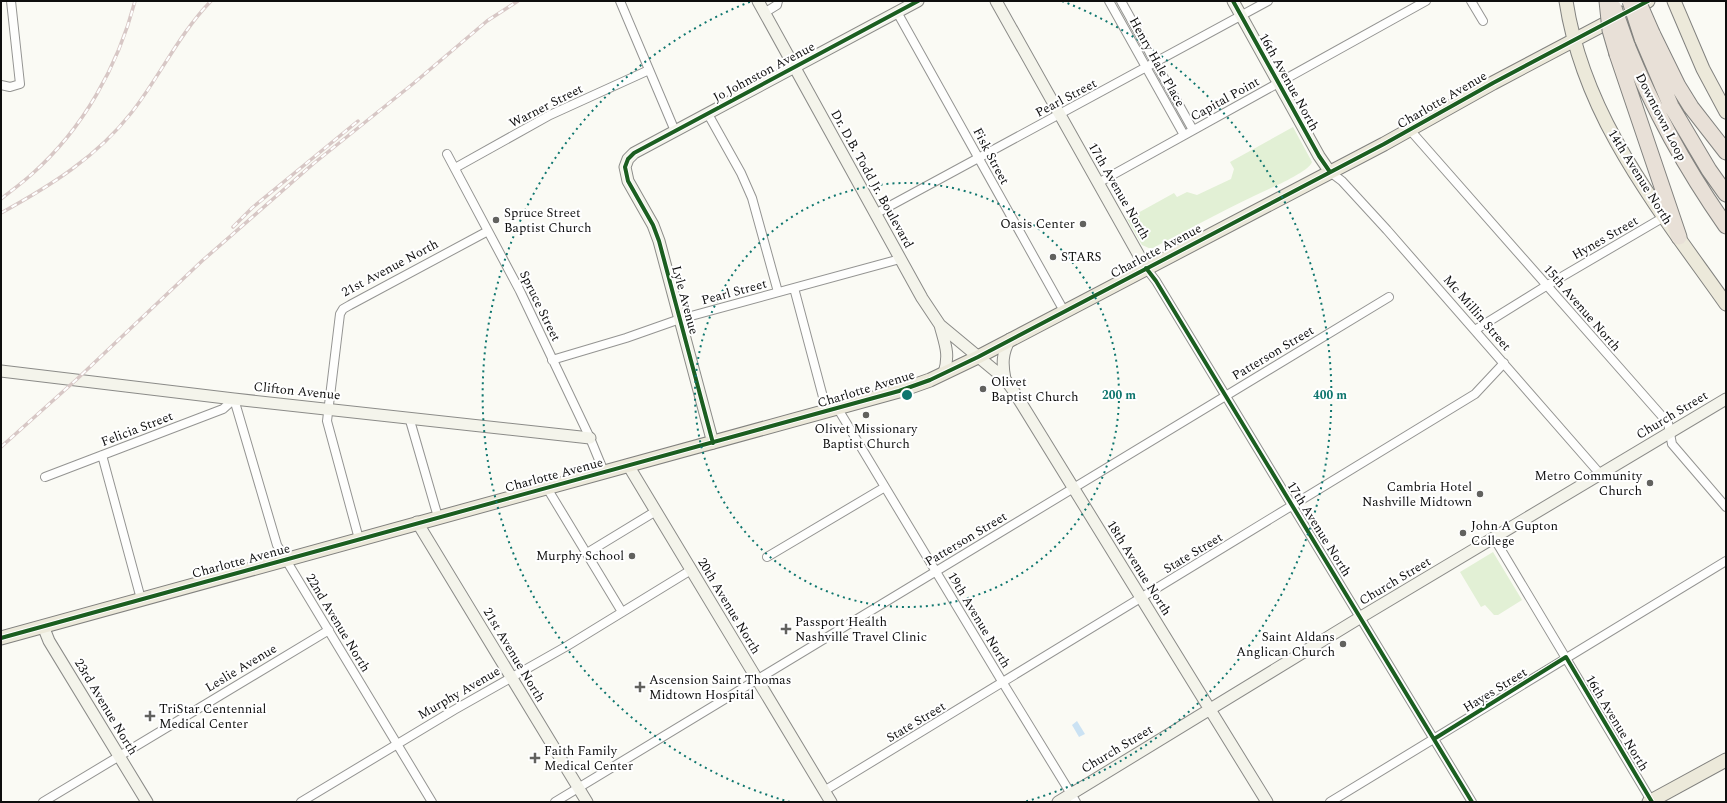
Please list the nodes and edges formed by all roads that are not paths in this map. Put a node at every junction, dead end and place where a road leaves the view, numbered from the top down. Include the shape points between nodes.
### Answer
1 (11, 1) edge
2 (620, 1) edge
3 (758, 1) edge
4 (778, 1) edge
5 (918, 1) edge
6 (996, 1) edge
7 (1109, 1) edge
8 (1121, 1) edge
9 (1233, 1) edge
10 (1268, 1) edge
11 (1426, 1) edge
12 (1471, 1) edge
13 (1566, 1) edge
14 (1607, 1) edge
15 (1611, 1) edge
16 (1630, 1) edge
17 (1638, 1) edge
18 (1648, 1) edge
19 (1674, 1) edge
20 (897, 12) junction
21 (764, 13) junction
22 (1241, 16) junction
23 (1482, 21) dead end
24 (1647, 36) junction
25 (1575, 39) junction
26 (1622, 49) junction
27 (1156, 62) junction
28 (793, 68) junction
29 (1146, 68) junction
30 (649, 70) junction
31 (1278, 83) junction
32 (1, 85) edge
33 (1726, 112) edge
34 (708, 114) junction
35 (1060, 115) junction
36 (1193, 130) junction
37 (1410, 130) junction
38 (675, 131) junction
39 (1184, 136) junction
40 (1726, 152) edge
41 (448, 154) dead end
42 (978, 158) junction
43 (625, 167) joint
44 (455, 168) junction
45 (1330, 172) junction
46 (1098, 183) junction
47 (1726, 194) edge
48 (875, 214) junction
49 (1664, 217) junction
50 (1726, 226) edge
51 (488, 231) junction
52 (1679, 237) junction
53 (900, 259) junction
54 (1146, 268) junction
55 (1546, 286) junction
56 (794, 288) junction
57 (778, 292) junction
58 (1389, 297) dead end
59 (1726, 304) edge
60 (1064, 311) junction
61 (680, 319) junction
62 (940, 325) junction
63 (1475, 330) junction
64 (1010, 339) junction
65 (978, 357) junction
66 (552, 360) junction
67 (1504, 363) junction
68 (1, 371) edge
69 (944, 373) junction
70 (1005, 379) junction
71 (1225, 396) junction
72 (234, 399) junction
73 (1726, 399) edge
74 (328, 408) junction
75 (832, 410) junction
76 (409, 417) junction
77 (1670, 433) junction
78 (590, 438) junction
79 (712, 443) junction
80 (102, 455) junction
81 (628, 465) junction
82 (604, 472) junction
83 (1601, 475) junction
84 (45, 477) dead end
85 (885, 487) junction
86 (547, 488) junction
87 (1073, 488) junction
88 (1293, 506) junction
89 (1726, 507) edge
90 (656, 511) junction
91 (438, 517) junction
92 (417, 522) junction
93 (1494, 538) junction
94 (358, 539) junction
95 (587, 553) junction
96 (767, 557) dead end
97 (286, 560) junction
98 (1726, 561) edge
99 (691, 570) junction
100 (936, 571) junction
101 (141, 599) junction
102 (1141, 599) junction
103 (622, 612) junction
104 (1361, 617) junction
105 (43, 626) junction
106 (329, 630) junction
107 (1, 638) edge
108 (1566, 657) junction
109 (510, 677) junction
110 (757, 680) junction
111 (1003, 683) junction
112 (1210, 709) junction
113 (1434, 739) junction
114 (397, 744) junction
115 (119, 756) junction
116 (1726, 760) edge
117 (578, 788) junction
118 (824, 791) junction
119 (1074, 798) edge
120 (43, 802) edge
121 (147, 802) edge
122 (301, 802) edge
123 (432, 802) edge
124 (555, 802) edge
125 (587, 802) edge
126 (831, 802) edge
127 (1058, 802) edge
128 (1267, 802) edge
129 (1330, 802) edge
130 (1472, 802) edge
131 (1649, 802) edge

1 - 32 street via 20,84
2 - 30 street
3 - 21 main road, Dr. D.B. Todd Jr. Boulevard
4 - 21 street via 777,5
5 - 20 main road, Jo Johnston Avenue
6 - 35 main road, 17th Avenue North
7 - 29 street, Henry Hale Place
8 - 27 street, Henry Hale Place
9 - 22 main road, 16th Avenue North
10 - 22 street, Pearl Street
11 - 31 street, Capital Point
12 - 23 street
13 - 25 main road, 14th Avenue North
14 - 26 highway, bridge via 1610,30
15 - 26 highway, Downtown Loop, bridge
16 - 24 highway, Downtown Loop, bridge
17 - 24 highway, bridge
18 - 25 main road, Charlotte Avenue
19 - 33 main road via 1703,69
20 - 28 main road, Jo Johnston Avenue
20 - 42 street, Fisk Street
21 - 28 main road, Dr. D.B. Todd Jr. Boulevard
22 - 27 street, Pearl Street
22 - 31 main road, 16th Avenue North
24 - 40 highway via 1691,107
24 - 47 highway, Downtown Loop via 1671,106
25 - 37 main road, Charlotte Avenue
25 - 49 main road, 14th Avenue North via 1597,105 1624,155
26 - 50 highway, Downtown Loop via 1670,138
26 - 52 highway
27 - 29 street, Pearl Street
27 - 36 street, Henry Hale Place
28 - 34 main road, Jo Johnston Avenue
28 - 48 main road, Dr. D.B. Todd Jr. Boulevard
29 - 35 street, Pearl Street
29 - 39 street, Henry Hale Place
30 - 38 street
30 - 44 street, Warner Street via 550,115
31 - 36 street, Capital Point
31 - 45 main road, 16th Avenue North
34 - 38 main road, Jo Johnston Avenue
34 - 57 street via 752,198
35 - 42 street, Pearl Street
35 - 46 main road, 17th Avenue North
36 - 39 street, Capital Point
37 - 45 main road, Charlotte Avenue
37 - 55 street, 15th Avenue North
38 - 43 main road, Jo Johnston Avenue via 634,152
39 - 46 street, Capital Point
41 - 44 street, Spruce Street
42 - 48 street, Pearl Street
42 - 60 street, Fisk Street
43 - 61 main road, Lyle Avenue via 628,181 653,225
44 - 51 street, Spruce Street
45 - 54 main road, Charlotte Avenue
45 - 63 street, Mc Millin Street via 1377,218
46 - 54 main road, 17th Avenue North
48 - 53 main road, Dr. D.B. Todd Jr. Boulevard
49 - 52 main road, 14th Avenue North
49 - 55 street, Hynes Street
51 - 66 street, Spruce Street
51 - 74 street, 21st Avenue North via 343,309 338,319
52 - 59 main road, 14th Avenue North
53 - 56 street, Pearl Street
53 - 62 main road, Dr. D.B. Todd Jr. Boulevard
54 - 60 main road, Charlotte Avenue
54 - 71 street, 17th Avenue North
55 - 63 street, Hynes Street
55 - 77 street, 15th Avenue North via 1668,423
56 - 57 street, Pearl Street
56 - 75 street, 19th Avenue North
57 - 61 street, Pearl Street
58 - 71 street, Patterson Street
60 - 64 main road, Charlotte Avenue
61 - 66 street, Pearl Street
61 - 79 main road, Lyle Avenue
62 - 65 main road, Dr. D.B. Todd Jr. Boulevard
62 - 69 main road via 948,353
63 - 67 street, Mc Millin Street
64 - 65 main road, Charlotte Avenue
64 - 70 main road via 1004,348 1002,366
65 - 69 main road, Charlotte Avenue
65 - 70 main road, 18th Avenue North
66 - 78 street, Spruce Street
67 - 83 street, Mc Millin Street
67 - 88 street, State Street via 1475,394
68 - 72 main road, Clifton Avenue
69 - 75 main road, Charlotte Avenue via 906,389
70 - 87 main road, 18th Avenue North
71 - 87 street, Patterson Street
71 - 88 street, 17th Avenue North
72 - 74 main road, Clifton Avenue
72 - 80 street, Felicia Street via 223,409
72 - 97 street, 22nd Avenue North via 277,545
73 - 77 main road, Church Street
74 - 76 main road, Clifton Avenue
74 - 94 street, 21st Avenue North via 327,424
75 - 79 main road, Charlotte Avenue
75 - 85 street, 19th Avenue North
76 - 78 main road, Clifton Avenue
76 - 91 street
77 - 83 main road, Church Street
77 - 89 street, 15th Avenue North via 1672,444
78 - 82 street, Spruce Street
79 - 81 main road, Charlotte Avenue
80 - 84 street, Felicia Street
80 - 101 street
81 - 82 main road, Charlotte Avenue
81 - 90 main road, 20th Avenue North
82 - 86 main road, Charlotte Avenue
83 - 93 main road, Church Street
85 - 96 street
85 - 100 street, 19th Avenue North
86 - 91 main road, Charlotte Avenue
86 - 95 street
87 - 100 street, Patterson Street
87 - 102 main road, 18th Avenue North
88 - 102 street, State Street
88 - 104 street, 17th Avenue North
90 - 95 street
90 - 99 main road, 20th Avenue North
91 - 92 main road, Charlotte Avenue
92 - 94 main road, Charlotte Avenue
92 - 109 main road, 21st Avenue North
93 - 104 main road, Church Street
93 - 108 street, 16th Avenue North
94 - 97 main road, Charlotte Avenue
95 - 103 street
97 - 101 main road, Charlotte Avenue
97 - 106 street, 22nd Avenue North
98 - 108 street, Hayes Street
99 - 103 street, Murphy Avenue
99 - 110 main road, 20th Avenue North
100 - 110 street, Patterson Street
100 - 111 street, 19th Avenue North
101 - 105 main road, Charlotte Avenue
102 - 111 street, State Street
102 - 112 main road, 18th Avenue North
103 - 109 street, Murphy Avenue
104 - 112 main road, Church Street
104 - 113 street, 17th Avenue North
105 - 107 main road, Charlotte Avenue
105 - 115 main road, 23rd Avenue North via 49,641
106 - 114 street, 22nd Avenue North
106 - 115 street, Leslie Avenue
108 - 113 street, Hayes Street
108 - 131 street, 16th Avenue North
109 - 114 street, Murphy Avenue
109 - 117 main road, 21st Avenue North
110 - 117 street, Patterson Street
110 - 118 main road, 20th Avenue North
111 - 118 street, State Street
111 - 119 street, 19th Avenue North
112 - 119 main road, Church Street
112 - 128 main road, 18th Avenue North
113 - 129 street, Hayes Street
113 - 130 street, 17th Avenue North
114 - 122 street, Murphy Avenue
114 - 123 street, 22nd Avenue North
115 - 120 street, Leslie Avenue
115 - 121 main road, 23rd Avenue North
116 - 131 main road
117 - 124 street, Patterson Street
117 - 125 main road, 21st Avenue North
118 - 126 main road, 20th Avenue North
119 - 127 main road, Church Street

